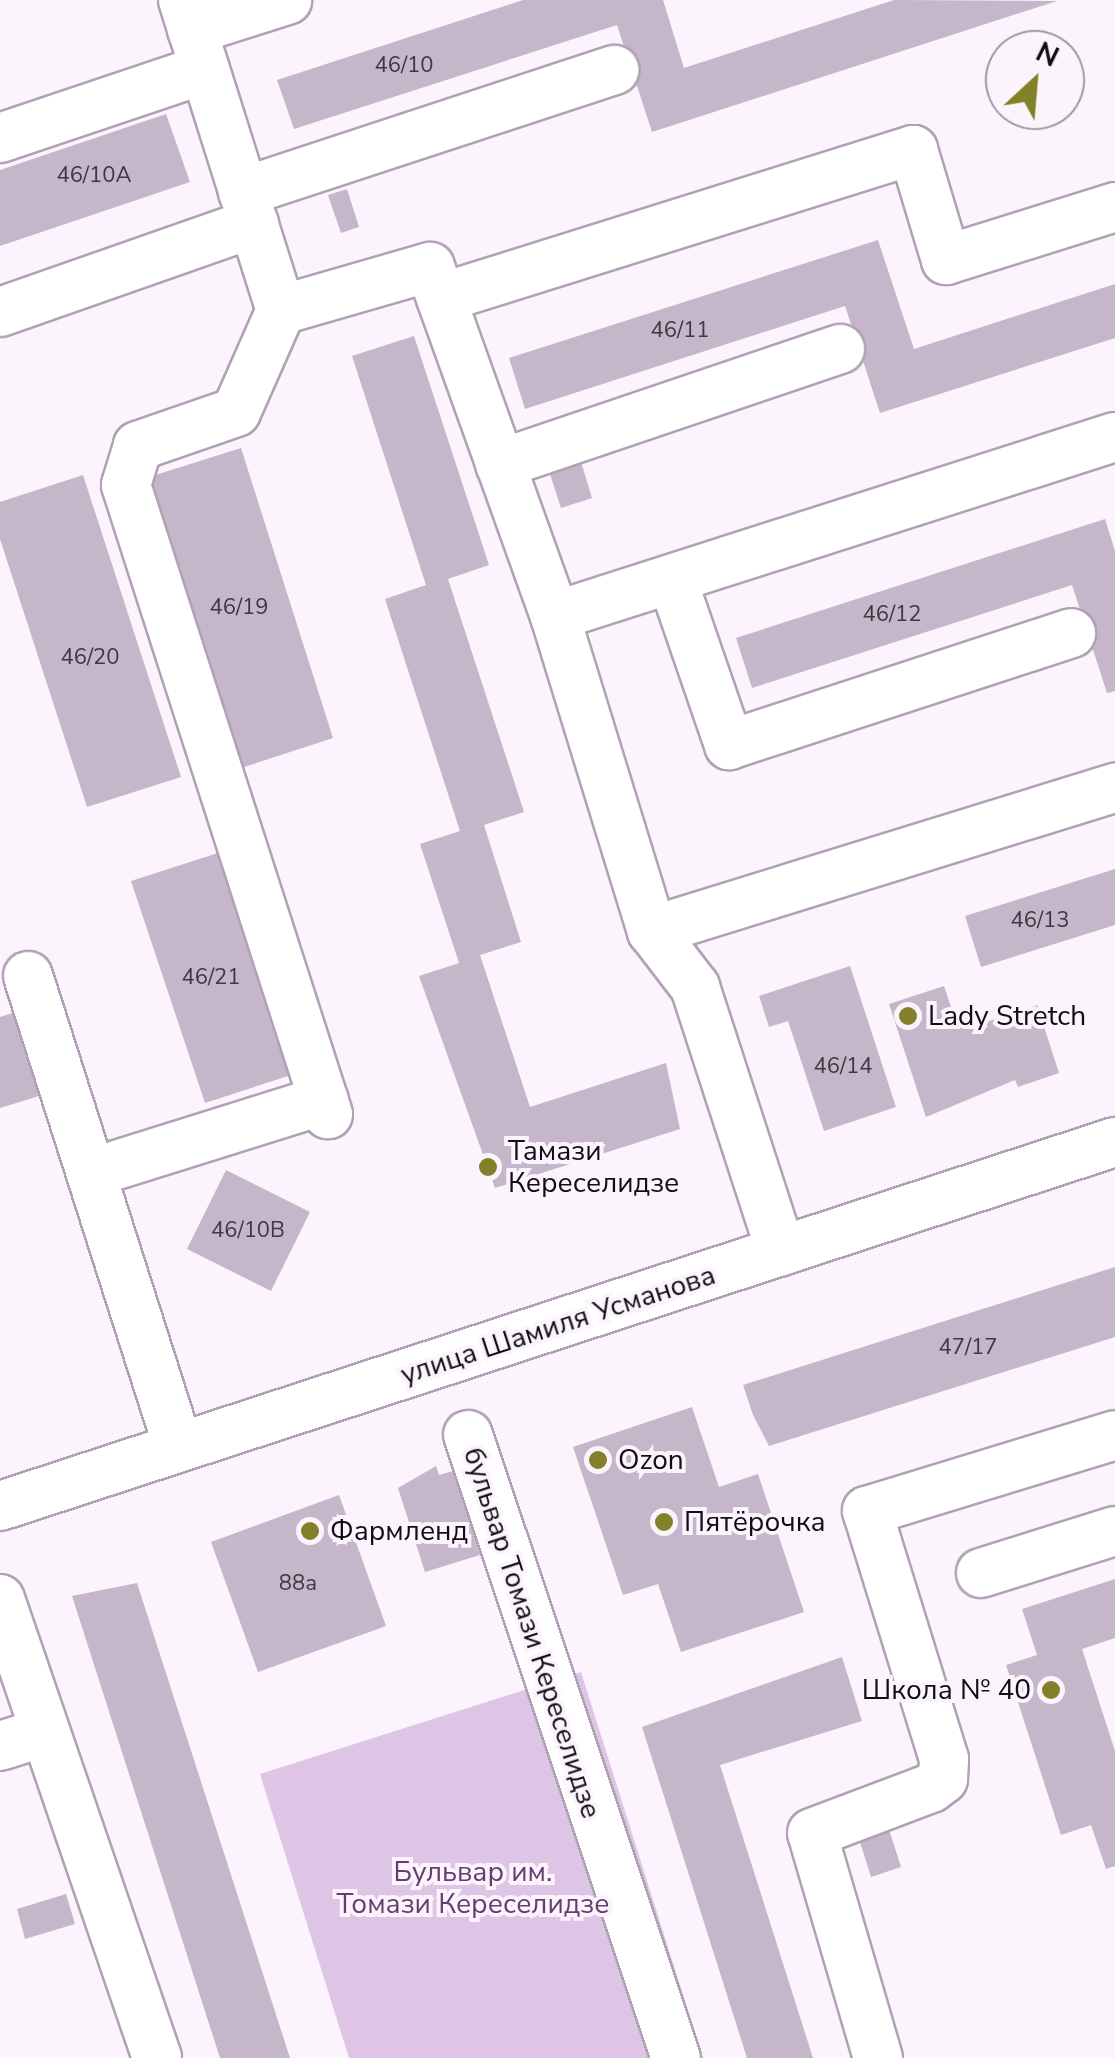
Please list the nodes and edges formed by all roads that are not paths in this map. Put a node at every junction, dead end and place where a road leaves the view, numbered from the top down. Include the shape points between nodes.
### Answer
1 (287, 0) edge
2 (193, 33) edge
3 (614, 70) dead end
4 (0, 138) edge
5 (1115, 206) edge
6 (249, 208) junction
7 (441, 298) junction
8 (280, 310) junction
9 (0, 312) edge
10 (840, 349) dead end
11 (1115, 438) edge
12 (500, 464) junction
13 (672, 579) junction
14 (555, 616) junction
15 (1070, 633) dead end
16 (1115, 788) edge
17 (652, 931) junction
18 (28, 976) dead end
19 (1115, 1142) edge
20 (91, 1174) junction
21 (781, 1251) junction
22 (1115, 1434) edge
23 (468, 1435) dead end
24 (178, 1448) junction
25 (0, 1506) edge
26 (1115, 1531) edge
27 (981, 1573) dead end
28 (0, 1599) edge
29 (22, 1739) edge
30 (157, 2058) edge
31 (676, 2058) edge
32 (878, 2058) edge

1 - 2 street
2 - 4 street
2 - 6 street
3 - 6 street
5 - 7 street via 946,260 912,150
6 - 8 street
6 - 9 street
7 - 8 street via 430,267
7 - 12 street
8 - 20 street via 236,412 138,446 126,485 326,1107
10 - 12 street
11 - 13 street
12 - 14 street
13 - 14 street
13 - 15 street via 730,745
14 - 17 street
16 - 17 street
17 - 21 street via 694,987
18 - 20 street
19 - 21 street, улица Шамиля Усманова
20 - 24 street
21 - 24 street, улица Шамиля Усманова
22 - 32 street via 867,1511 944,1759 944,1779 931,1788 812,1833
23 - 31 street, бульвар Томази Кереселидзе
24 - 25 street, улица Шамиля Усманова
26 - 27 street
28 - 29 street
29 - 30 street

